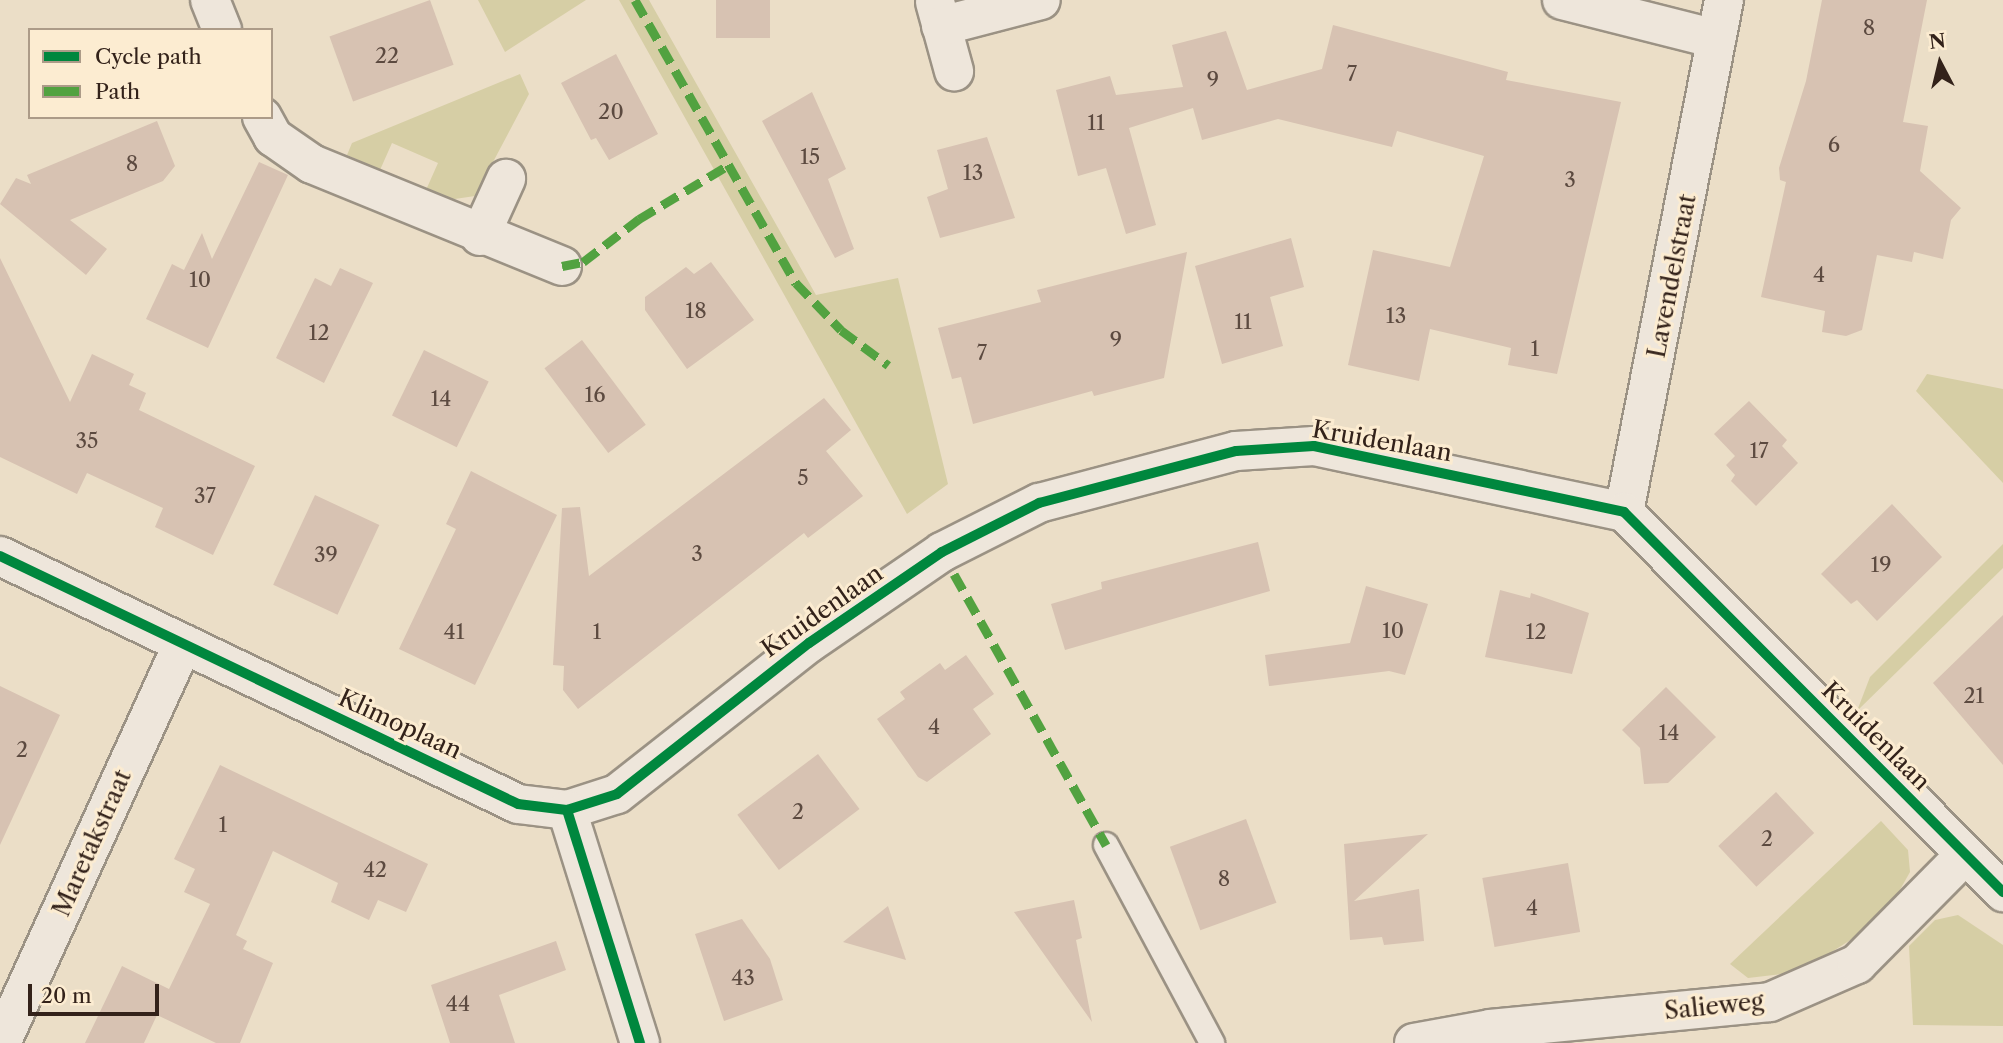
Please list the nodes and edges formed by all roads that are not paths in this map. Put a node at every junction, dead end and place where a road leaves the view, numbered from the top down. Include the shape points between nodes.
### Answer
1 (210, 0) edge
2 (1041, 0) edge
3 (1562, 0) edge
4 (1724, 0) edge
5 (938, 13) edge
6 (221, 28) edge
7 (1716, 39) junction
8 (954, 71) dead end
9 (263, 119) edge
10 (506, 179) dead end
11 (480, 236) junction
12 (562, 266) dead end
13 (1624, 512) junction
14 (0, 555) edge
15 (183, 644) junction
16 (567, 810) junction
17 (1106, 845) dead end
18 (1963, 857) junction
19 (2003, 892) edge
20 (1, 1043) edge
21 (640, 1043) edge
22 (1212, 1043) edge
23 (1414, 1043) edge

1 - 6 street
2 - 5 street
3 - 7 street
4 - 7 street, Lavendelstraat
5 - 8 street
7 - 13 street, Lavendelstraat
9 - 11 street via 273,137 312,164
10 - 11 street
11 - 12 street
13 - 16 street, Kruidenlaan via 1314,446 1236,451 1039,503 943,552 808,643 617,794
13 - 18 street, Kruidenlaan
14 - 15 street, Klimoplaan
15 - 16 street, Klimoplaan via 518,804
15 - 20 street, Maretakstraat
16 - 21 street
17 - 22 lane
18 - 19 street, Kruidenlaan
18 - 23 street, Salieweg via 1857,964 1770,1002 1490,1029

